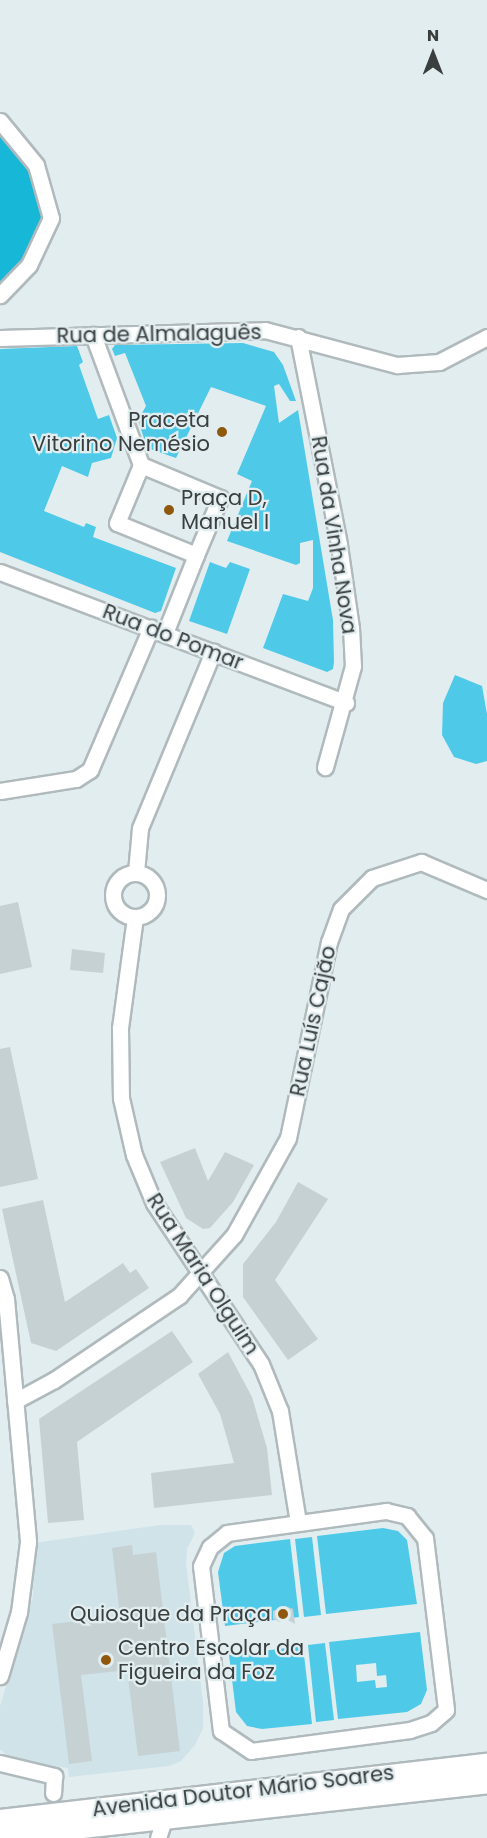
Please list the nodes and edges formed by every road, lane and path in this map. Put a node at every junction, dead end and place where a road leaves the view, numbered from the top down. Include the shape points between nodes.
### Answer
1 (0, 121) edge
2 (0, 295) edge
3 (93, 335) junction
4 (298, 337) junction
5 (487, 337) edge
6 (0, 338) edge
7 (141, 465) junction
8 (196, 555) junction
9 (1, 576) edge
10 (158, 630) junction
11 (213, 651) junction
12 (346, 703) junction
13 (325, 767) dead end
14 (0, 791) edge
15 (136, 872) junction
16 (487, 890) edge
17 (135, 917) junction
18 (198, 1272) junction
19 (0, 1278) edge
20 (15, 1401) junction
21 (298, 1522) junction
22 (0, 1676) edge
23 (0, 1763) edge
24 (487, 1764) edge
25 (487, 1782) edge
26 (54, 1792) dead end
27 (165, 1816) junction
28 (0, 1820) edge
29 (0, 1836) edge
30 (158, 1838) edge

1 - 2 street via 36,165 51,218 28,265
3 - 4 street, Rua de Almalaguês via 265,330
3 - 6 street, Rua de Almalaguês
3 - 7 street
4 - 5 street, Rua de Almalaguês via 397,365 439,362
4 - 12 street, Rua da Vinha Nova via 350,616 353,666
7 - 8 street via 220,498
7 - 8 street via 117,523
8 - 10 street
9 - 10 street, Rua do Pomar
10 - 11 street, Rua do Pomar
10 - 14 street via 90,770 76,779
11 - 12 street, Rua do Pomar
11 - 15 street via 140,828
12 - 13 street, Rua da Vinha Nova
15 - 17 street via 120,878 113,894 119,910
15 - 17 street via 152,879 158,895 151,911
16 - 18 street, Rua Luís Cajão via 421,862 372,878 341,909 328,942 288,1138 234,1236
17 - 18 street, Rua Maria Olguim via 120,1028 121,1098 134,1155 154,1203
18 - 20 street, Rua Luís Cajão via 179,1296 54,1380
18 - 21 street, Rua Maria Olguim via 234,1320 265,1374 280,1411
19 - 20 street via 6,1299
20 - 22 street via 28,1542 19,1612
21 - 21 street via 227,1533 210,1546 201,1566 221,1731 251,1751 410,1730 431,1723 446,1710 425,1538 407,1516 386,1511
23 - 26 street via 54,1776
24 - 28 main road, Avenida Doutor Mário Soares
25 - 27 main road, Avenida Doutor Mário Soares
27 - 29 main road, Avenida Doutor Mário Soares
27 - 30 street

